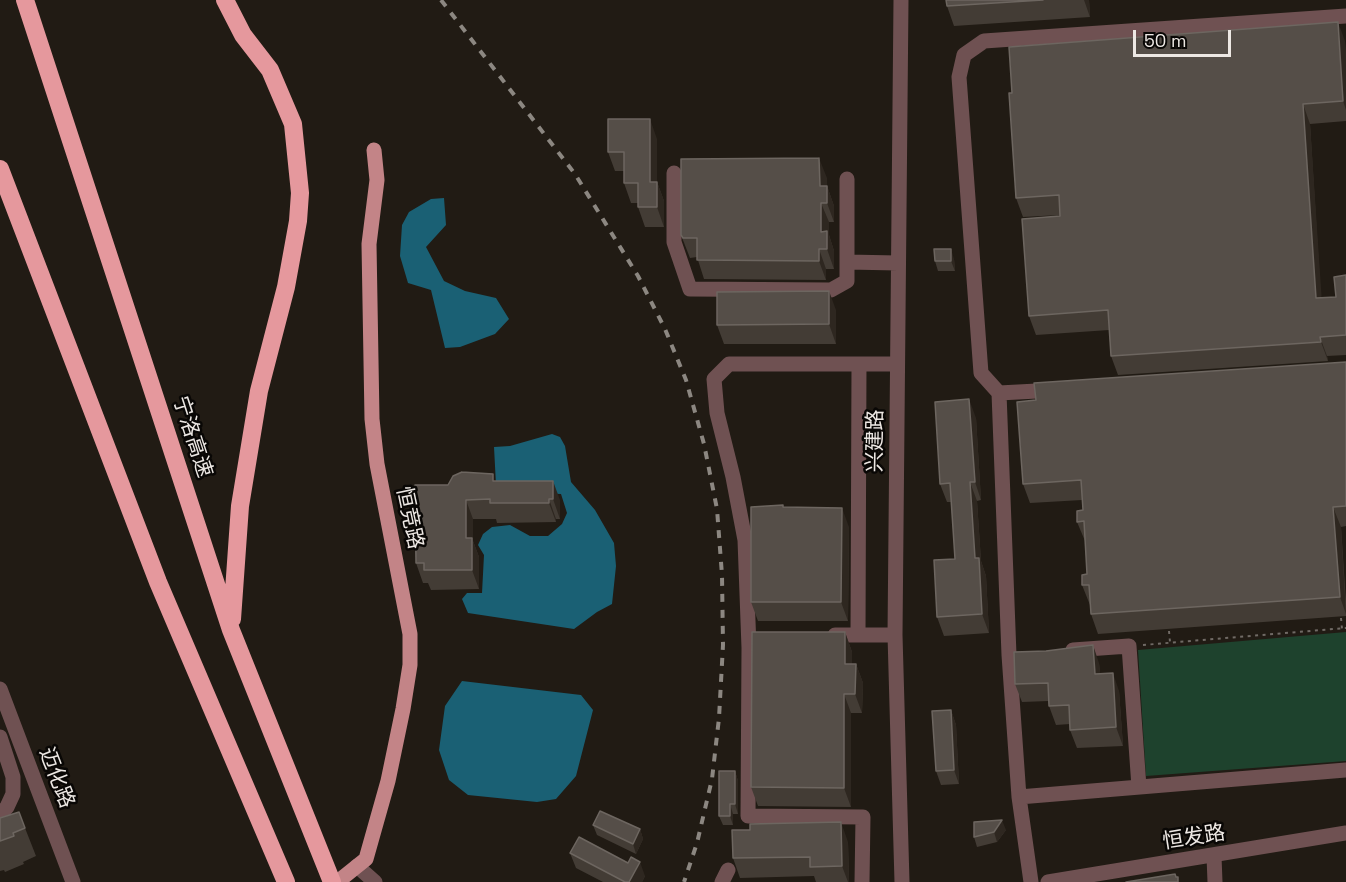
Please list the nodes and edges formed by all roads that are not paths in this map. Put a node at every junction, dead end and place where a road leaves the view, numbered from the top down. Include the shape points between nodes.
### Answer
1 (25, 0) edge
2 (225, 0) edge
3 (901, 0) edge
4 (1346, 16) edge
5 (374, 150) dead end
6 (0, 169) edge
7 (675, 173) dead end
8 (847, 179) dead end
9 (847, 262) junction
10 (898, 263) junction
11 (860, 364) junction
12 (897, 364) junction
13 (1071, 388) edge
14 (999, 393) junction
15 (231, 630) junction
16 (836, 635) edge
17 (858, 635) junction
18 (895, 635) junction
19 (1053, 652) edge
20 (0, 689) edge
21 (0, 737) edge
22 (1346, 770) edge
23 (1139, 787) junction
24 (1019, 797) junction
25 (0, 815) edge
26 (1346, 833) edge
27 (1214, 856) junction
28 (357, 866) junction
29 (337, 880) edge
30 (73, 882) edge
31 (286, 882) edge
32 (375, 882) edge
33 (862, 882) edge
34 (902, 882) edge
35 (1031, 882) edge
36 (1048, 882) edge
37 (1215, 882) edge

1 - 15 highway, 宁洛高速
2 - 15 highway via 243,35 270,70 293,124 300,193 288,276 260,391 240,506
3 - 10 street, 兴建路
4 - 14 street via 984,41 964,55 959,77 981,374
5 - 28 main road, 恒竞路 via 377,180 369,244 372,419 410,634 410,666 388,781 366,859
6 - 31 highway via 158,582
7 - 9 street via 675,242 690,289 831,290 847,281
8 - 9 street
9 - 10 street
10 - 12 street, 兴建路
11 - 12 street
11 - 17 street via 853,512
11 - 33 street via 729,364 714,379 717,413 745,511 748,816 863,817
12 - 18 street, 兴建路
13 - 14 street
14 - 24 street
15 - 29 highway, 宁洛高速
16 - 17 street
17 - 18 street
18 - 34 street, 兴建路
19 - 23 street via 1129,646
20 - 30 street, 迈化路
21 - 25 street via 13,777 13,794
22 - 23 street
23 - 24 street
24 - 35 street
26 - 27 street, 恒发路
27 - 36 street, 恒发路
27 - 37 street
28 - 29 main road, 恒竞路
28 - 32 street

